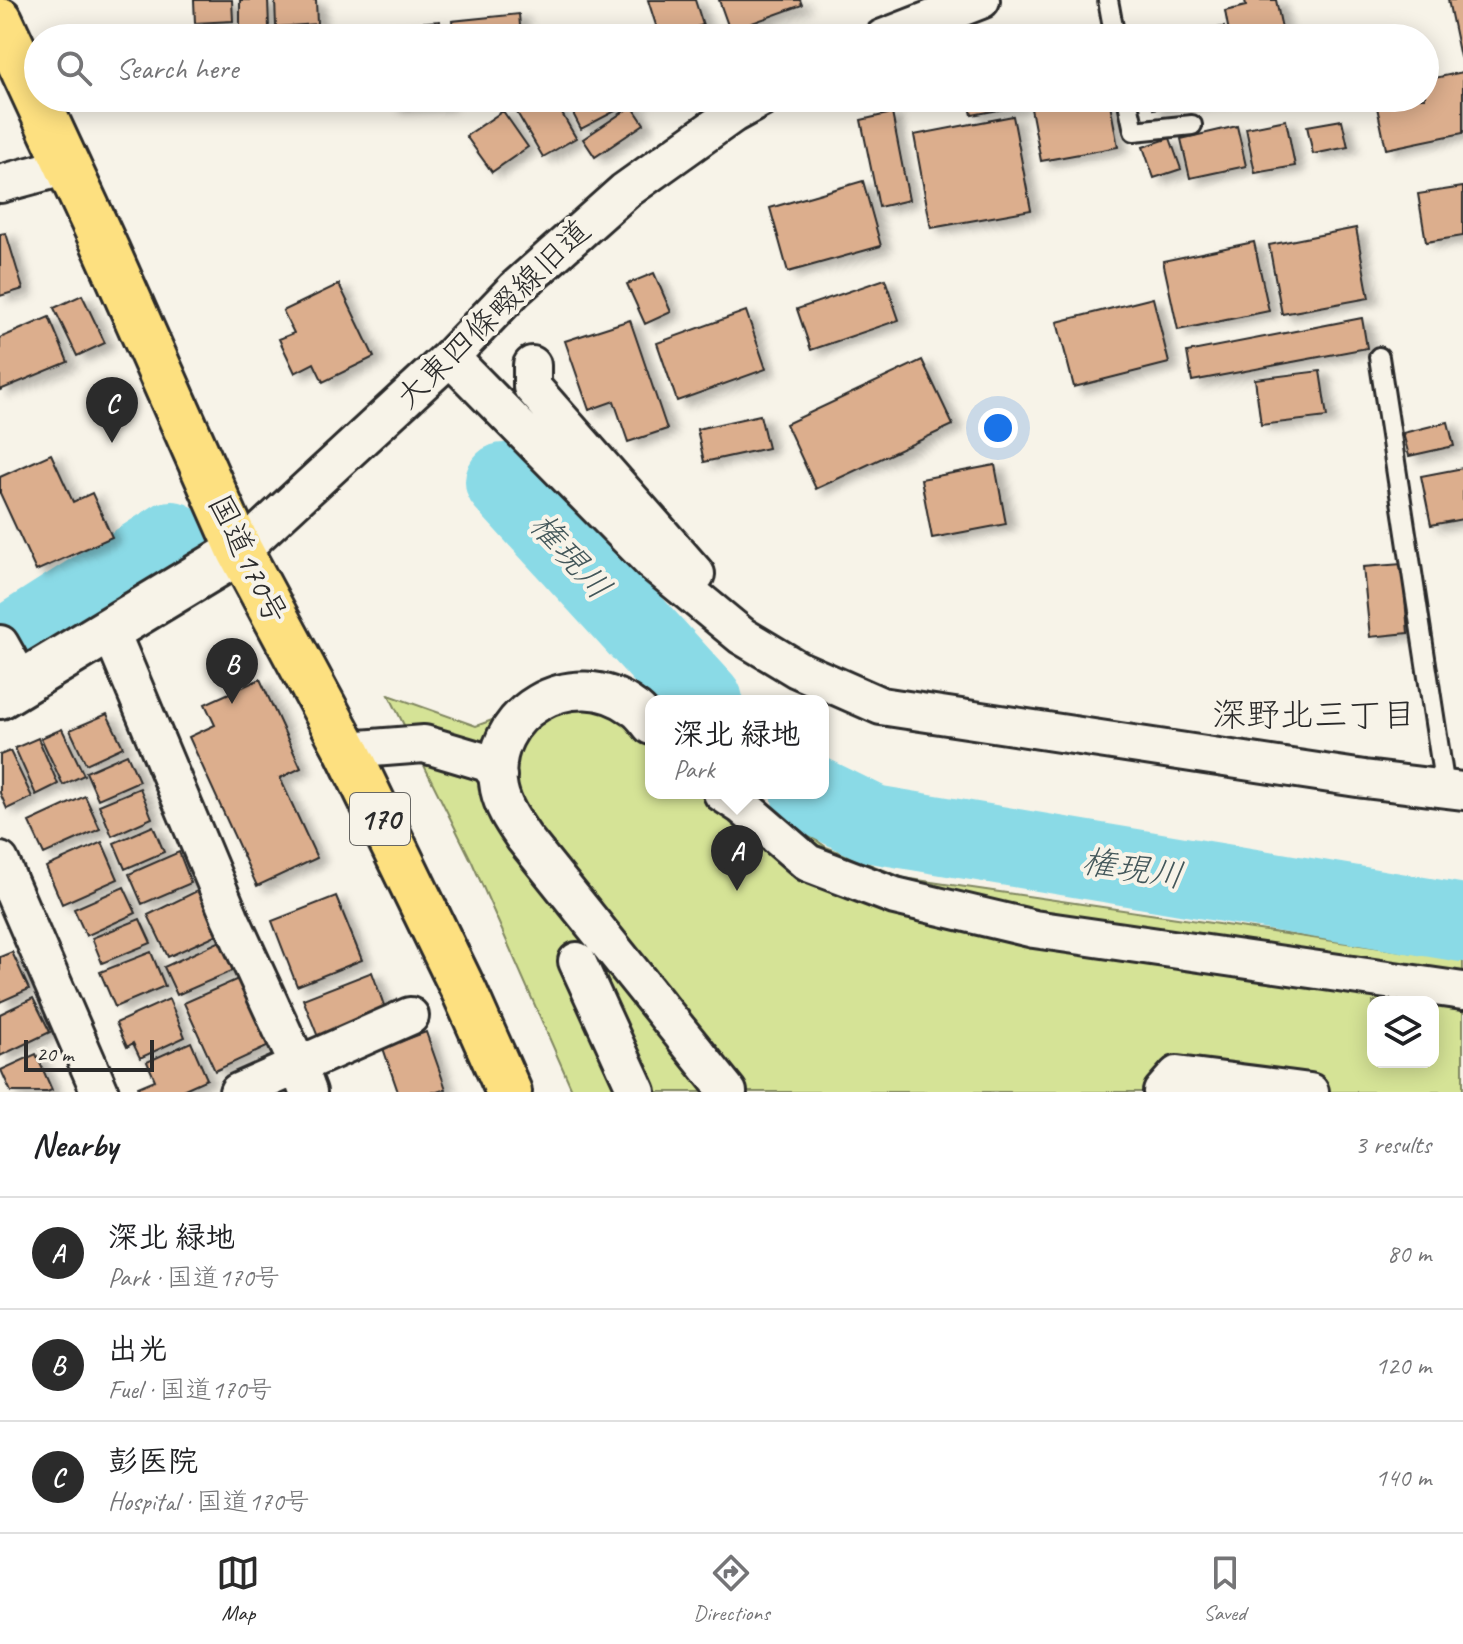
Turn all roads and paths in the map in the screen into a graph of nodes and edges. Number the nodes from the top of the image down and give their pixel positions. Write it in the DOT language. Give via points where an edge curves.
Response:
graph roads {
  1 [pos="981,0"];
  2 [pos="1108,0"];
  3 [pos="919,24"];
  4 [pos="1112,24"];
  5 [pos="4,37"];
  6 [pos="24,78"];
  7 [pos="41,112"];
  8 [pos="737,112"];
  9 [pos="1130,112"];
  10 [pos="1192,125"];
  11 [pos="67,166"];
  12 [pos="0,184"];
  13 [pos="450,357"];
  14 [pos="1379,357"];
  15 [pos="532,365"];
  16 [pos="240,551"];
  17 [pos="686,589"];
  18 [pos="110,630"];
  19 [pos="0,644"];
  20 [pos="14,686"];
  21 [pos="645,719"];
  22 [pos="347,750"];
  23 [pos="498,776"];
  24 [pos="1454,789"];
  25 [pos="731,799"];
  26 [pos="0,861"];
  27 [pos="577,961"];
  28 [pos="1463,991"];
  29 [pos="410,1016"];
  30 [pos="303,1078"];
  31 [pos="100,1092"];
  32 [pos="238,1092"];
  33 [pos="509,1092"];
  34 [pos="637,1092"];
  35 [pos="728,1092"];
  36 [pos="1162,1092"];
  37 [pos="1310,1092"];
  1 -- 3 [label="street"];
  2 -- 4 [label="lane"];
  5 -- 6 [label="highway, 国道170号 / 170"];
  7 -- 11 [label="highway, 国道170号 / 170"];
  8 -- 13 [label="street, 大東四條畷線旧道" via="625,191 515,289"];
  9 -- 10 [label="lane" via="1134,131"];
  11 -- 12 [label="street"];
  11 -- 16 [label="highway, 国道170号 / 170"];
  13 -- 16 [label="street, 大東四條畷線旧道"];
  13 -- 17 [label="street" via="651,561"];
  14 -- 24 [label="lane"];
  15 -- 17 [label="street" via="532,387 700,578"];
  16 -- 18 [label="main road"];
  16 -- 22 [label="highway, 国道170号 / 170"];
  17 -- 24 [label="street" via="742,636 797,669 881,706"];
  18 -- 20 [label="main road"];
  18 -- 30 [label="street"];
  19 -- 20 [label="street"];
  21 -- 23 [label="street" via="635,708 601,692 569,691 542,699 507,734"];
  22 -- 23 [label="street" via="424,744 488,763"];
  22 -- 33 [label="highway, 国道170号 / 170"];
  23 -- 35 [label="street" via="507,812 524,838"];
  25 -- 28 [label="street" via="808,863 895,896 1034,929"];
  26 -- 31 [label="street"];
  27 -- 34 [label="street"];
  29 -- 30 [label="street"];
  30 -- 32 [label="street"];
  36 -- 37 [label="street" via="1177,1075"];
}
